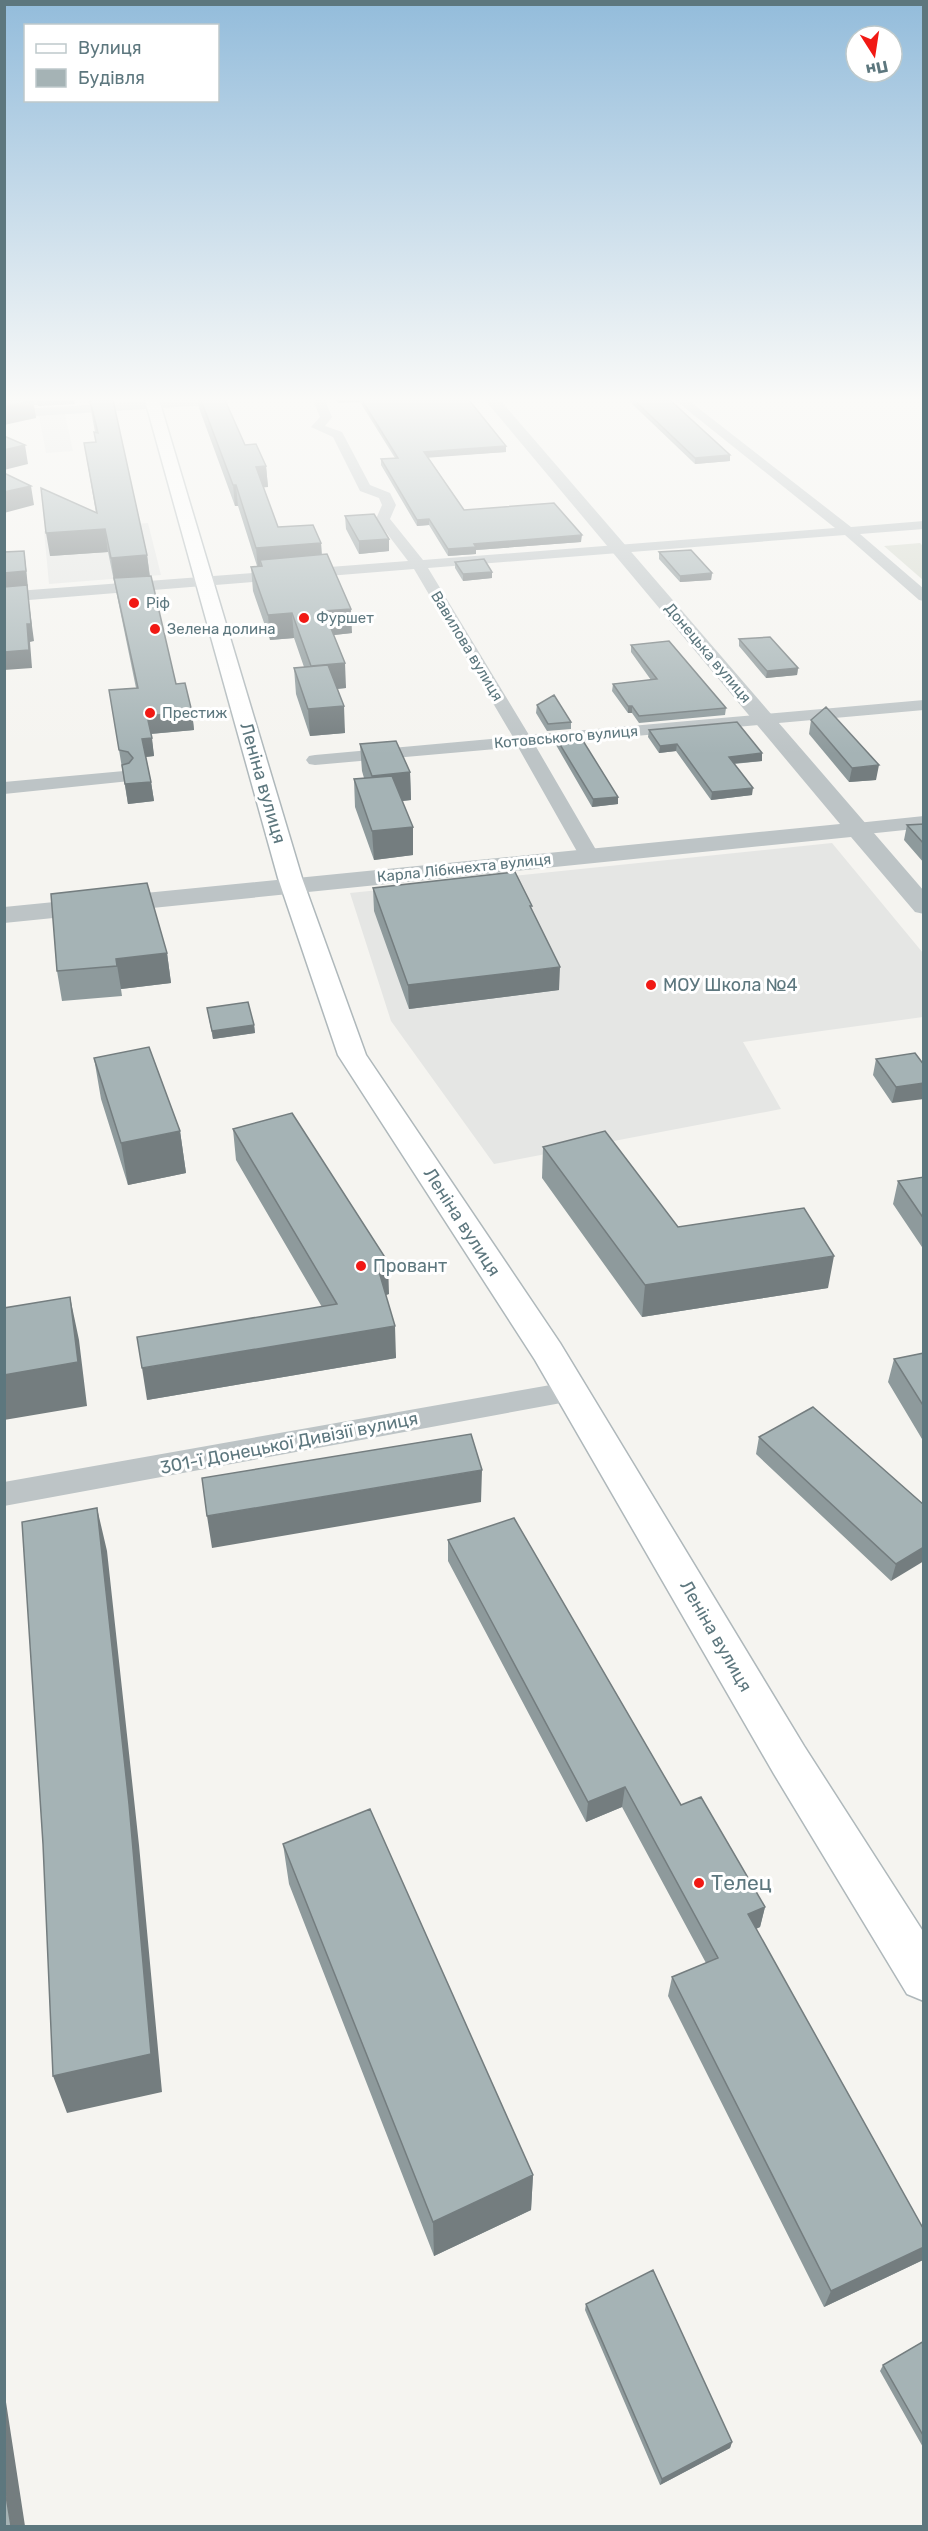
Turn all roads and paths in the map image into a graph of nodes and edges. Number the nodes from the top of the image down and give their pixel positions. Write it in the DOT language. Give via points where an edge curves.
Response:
graph roads {
  1 [pos="187,518"];
  2 [pos="383,518"];
  3 [pos="593,518"];
  4 [pos="832,518"];
  5 [pos="924,525"];
  6 [pos="848,531"];
  7 [pos="619,549"];
  8 [pos="419,565"];
  9 [pos="205,582"];
  10 [pos="4,597"];
  11 [pos="924,597"];
  12 [pos="924,705"];
  13 [pos="764,719"];
  14 [pos="524,741"];
  15 [pos="315,760"];
  16 [pos="124,777"];
  17 [pos="4,788"];
  18 [pos="924,822"];
  19 [pos="857,829"];
  20 [pos="589,855"];
  21 [pos="292,885"];
  22 [pos="924,907"];
  23 [pos="4,915"];
  24 [pos="573,1392"];
  25 [pos="4,1494"];
  26 [pos="924,1977"];
  1 -- 9 [label="main road, Леніна вулиця"];
  2 -- 8 [label="street, Вавилова вулиця"];
  3 -- 7 [label="street, Донецька вулиця"];
  4 -- 6 [label="street"];
  5 -- 6 [label="street"];
  6 -- 7 [label="street"];
  6 -- 11 [label="street"];
  7 -- 8 [label="street"];
  7 -- 13 [label="street, Донецька вулиця"];
  8 -- 9 [label="street"];
  8 -- 14 [label="street, Вавилова вулиця"];
  9 -- 10 [label="street"];
  9 -- 21 [label="main road, Леніна вулиця"];
  12 -- 13 [label="street, Котовського вулиця"];
  13 -- 14 [label="street, Котовського вулиця"];
  13 -- 19 [label="street, Донецька вулиця"];
  14 -- 15 [label="street, Котовського вулиця"];
  14 -- 20 [label="street, Вавилова вулиця"];
  16 -- 17 [label="street"];
  18 -- 19 [label="street, Карла Лібкнехта вулиця"];
  19 -- 20 [label="street, Карла Лібкнехта вулиця"];
  19 -- 22 [label="street, Донецька вулиця"];
  20 -- 21 [label="street, Карла Лібкнехта вулиця"];
  21 -- 23 [label="street, Карла Лібкнехта вулиця"];
  21 -- 24 [label="main road, Леніна вулиця" via="352,1055"];
  24 -- 25 [label="street, 301-ї Донецької Дивізії вулиця"];
  24 -- 26 [label="main road, Леніна вулиця" via="789,1760"];
}
